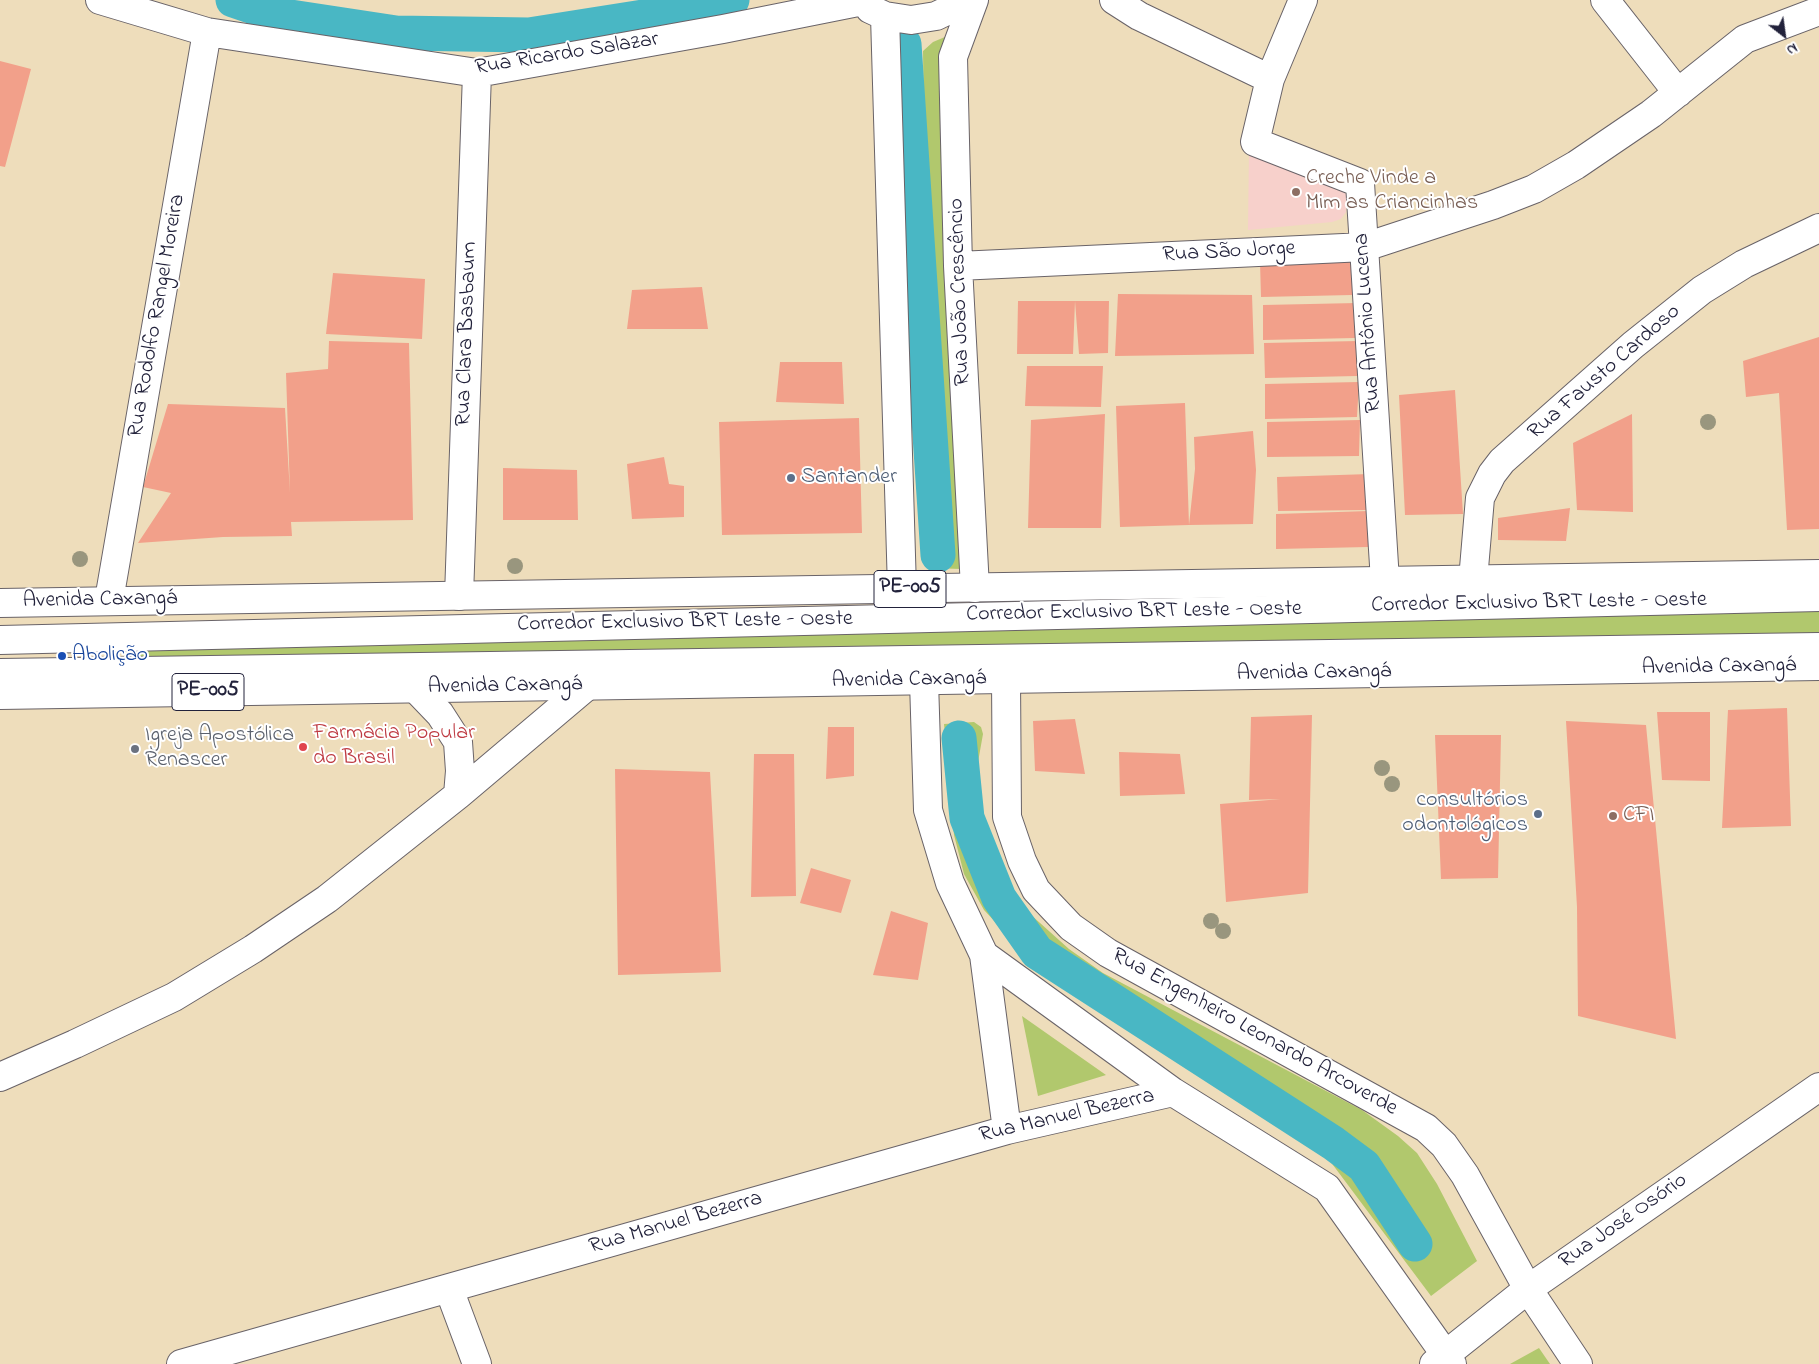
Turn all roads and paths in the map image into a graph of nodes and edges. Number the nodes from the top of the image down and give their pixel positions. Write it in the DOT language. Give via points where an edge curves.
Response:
graph roads {
  1 [pos="100,0"];
  2 [pos="965,0"];
  3 [pos="974,0"];
  4 [pos="1114,0"];
  5 [pos="1303,0"];
  6 [pos="1605,0"];
  7 [pos="857,1"];
  8 [pos="1819,11"];
  9 [pos="885,16"];
  10 [pos="207,32"];
  11 [pos="477,73"];
  12 [pos="1270,79"];
  13 [pos="1678,93"];
  14 [pos="1819,228"];
  15 [pos="1365,247"];
  16 [pos="958,266"];
  17 [pos="1819,574"];
  18 [pos="1473,580"];
  19 [pos="1385,581"];
  20 [pos="974,588"];
  21 [pos="902,589"];
  22 [pos="459,596"];
  23 [pos="1819,597"];
  24 [pos="109,600"];
  25 [pos="0,603"];
  26 [pos="0,640"];
  27 [pos="1819,647"];
  28 [pos="1819,666"];
  29 [pos="0,673"];
  30 [pos="1006,679"];
  31 [pos="924,681"];
  32 [pos="587,686"];
  33 [pos="416,689"];
  34 [pos="0,696"];
  35 [pos="458,795"];
  36 [pos="984,955"];
  37 [pos="0,1077"];
  38 [pos="1819,1087"];
  39 [pos="1173,1092"];
  40 [pos="1006,1130"];
  41 [pos="449,1289"];
  42 [pos="1528,1289"];
  43 [pos="1444,1361"];
  44 [pos="181,1364"];
  45 [pos="477,1364"];
  46 [pos="1578,1364"];
  1 -- 10 [label="street, Rua Ricardo Salazar"];
  2 -- 9 [label="street" via="936,16 910,20"];
  3 -- 16 [label="street, Rua João Crescêncio" via="953,57"];
  4 -- 12 [label="street" via="1139,16"];
  5 -- 12 [label="street"];
  6 -- 13 [label="street"];
  7 -- 9 [label="street"];
  7 -- 11 [label="street, Rua Ricardo Salazar" via="723,29"];
  8 -- 13 [label="street, Rua São Jorge" via="1745,39"];
  9 -- 21 [label="street"];
  10 -- 11 [label="street, Rua Ricardo Salazar"];
  10 -- 24 [label="street, Rua Rodolfo Rangel Moreira"];
  11 -- 22 [label="street, Rua Clara Basbaum"];
  12 -- 15 [label="street, Rua Antônio Lucena" via="1255,142 1360,183"];
  13 -- 15 [label="street, Rua São Jorge" via="1576,165 1534,189"];
  14 -- 18 [label="street, Rua Fausto Cardoso" via="1744,264 1702,290 1633,344 1502,461 1480,498"];
  15 -- 16 [label="street, Rua São Jorge"];
  15 -- 19 [label="street, Rua Antônio Lucena"];
  16 -- 20 [label="street, Rua João Crescêncio"];
  17 -- 18 [label="street, Avenida Caxangá / PE-005"];
  18 -- 19 [label="street, Avenida Caxangá / PE-005"];
  19 -- 20 [label="street, Avenida Caxangá / PE-005"];
  20 -- 21 [label="street, Avenida Caxangá / PE-005"];
  21 -- 22 [label="street, Avenida Caxangá / PE-005"];
  22 -- 24 [label="street, Avenida Caxangá / PE-005"];
  23 -- 26 [label="street, Corredor Exclusivo BRT Leste - Oeste"];
  24 -- 25 [label="street, Avenida Caxangá / PE-005"];
  27 -- 29 [label="street, Corredor Exclusivo BRT Leste - Oeste"];
  28 -- 30 [label="street, Avenida Caxangá / PE-005"];
  30 -- 31 [label="street, Avenida Caxangá / PE-005"];
  30 -- 42 [label="street, Rua Engenheiro Leonardo Arcoverde" via="1007,817 1036,890 1071,927 1108,953 1426,1128 1444,1145 1465,1175"];
  31 -- 32 [label="street, Avenida Caxangá / PE-005"];
  31 -- 36 [label="street" via="928,810 950,883"];
  32 -- 33 [label="street, Avenida Caxangá / PE-005"];
  32 -- 35 [label="street"];
  33 -- 34 [label="street, Avenida Caxangá / PE-005"];
  33 -- 35 [label="street" via="440,714 458,742"];
  35 -- 37 [label="street" via="327,899 253,950 174,997"];
  36 -- 39 [label="street"];
  36 -- 40 [label="street"];
  38 -- 42 [label="street, Rua José Osório"];
  39 -- 40 [label="street, Rua Manuel Bezerra"];
  39 -- 43 [label="street" via="1326,1188"];
  40 -- 41 [label="street, Rua Manuel Bezerra"];
  41 -- 44 [label="street, Rua Manuel Bezerra"];
  41 -- 45 [label="street"];
  42 -- 43 [label="street, Rua José Osório"];
  42 -- 46 [label="street, Rua Engenheiro Leonardo Arcoverde"];
}
